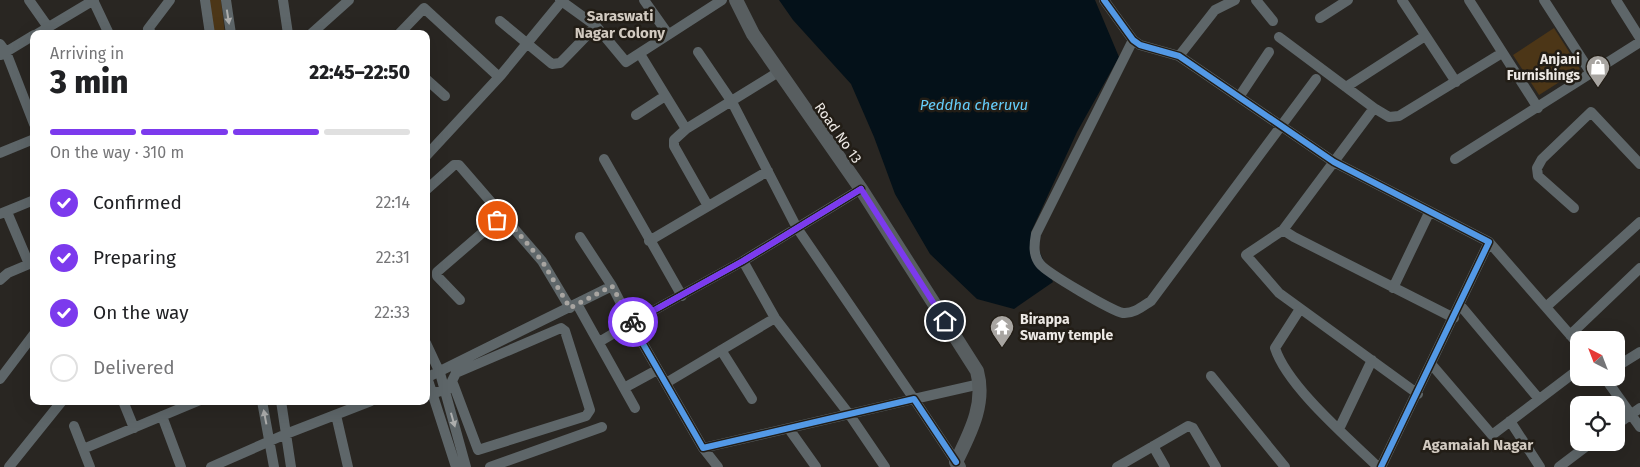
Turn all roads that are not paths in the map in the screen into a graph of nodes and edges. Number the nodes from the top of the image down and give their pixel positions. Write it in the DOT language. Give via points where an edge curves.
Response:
graph roads {
  1 [pos="30,0"];
  2 [pos="93,0"];
  3 [pos="170,0"];
  4 [pos="205,0"];
  5 [pos="226,0"];
  6 [pos="283,0"];
  7 [pos="349,0"];
  8 [pos="644,0"];
  9 [pos="736,0"];
  10 [pos="1104,0"];
  11 [pos="1235,0"];
  12 [pos="1256,0"];
  13 [pos="1348,0"];
  14 [pos="1402,0"];
  15 [pos="1469,0"];
  16 [pos="1544,0"];
  17 [pos="1616,0"];
  18 [pos="561,1"];
  19 [pos="716,2"];
  20 [pos="1320,18"];
  21 [pos="500,21"];
  22 [pos="1273,21"];
  23 [pos="596,26"];
  24 [pos="48,27"];
  25 [pos="43,30"];
  26 [pos="107,30"];
  27 [pos="149,30"];
  28 [pos="209,30"];
  29 [pos="230,30"];
  30 [pos="287,30"];
  31 [pos="315,30"];
  32 [pos="403,30"];
  33 [pos="668,34"];
  34 [pos="1426,36"];
  35 [pos="30,37"];
  36 [pos="1279,38"];
  37 [pos="1133,40"];
  38 [pos="1640,40"];
  39 [pos="528,43"];
  40 [pos="2,51"];
  41 [pos="698,52"];
  42 [pos="1269,52"];
  43 [pos="1502,53"];
  44 [pos="640,54"];
  45 [pos="1179,56"];
  46 [pos="780,71"];
  47 [pos="1591,73"];
  48 [pos="499,76"];
  49 [pos="1316,79"];
  50 [pos="1456,82"];
  51 [pos="430,83"];
  52 [pos="1346,87"];
  53 [pos="445,96"];
  54 [pos="665,96"];
  55 [pos="1239,97"];
  56 [pos="732,102"];
  57 [pos="1374,108"];
  58 [pos="1538,108"];
  59 [pos="30,115"];
  60 [pos="636,116"];
  61 [pos="1282,127"];
  62 [pos="686,129"];
  63 [pos="30,141"];
  64 [pos="430,152"];
  65 [pos="0,154"];
  66 [pos="604,159"];
  67 [pos="1455,159"];
  68 [pos="1334,162"];
  69 [pos="1640,164"];
  70 [pos="768,172"];
  71 [pos="430,186"];
  72 [pos="861,189"];
  73 [pos="30,202"];
  74 [pos="708,206"];
  75 [pos="1574,208"];
  76 [pos="3,213"];
  77 [pos="1429,213"];
  78 [pos="503,215"];
  79 [pos="1640,222"];
  80 [pos="797,228"];
  81 [pos="1283,230"];
  82 [pos="580,237"];
  83 [pos="649,241"];
  84 [pos="1489,242"];
  85 [pos="30,260"];
  86 [pos="743,261"];
  87 [pos="30,264"];
  88 [pos="1640,268"];
  89 [pos="0,280"];
  90 [pos="612,286"];
  91 [pos="1393,288"];
  92 [pos="682,296"];
  93 [pos="460,300"];
  94 [pos="1460,305"];
  95 [pos="573,306"];
  96 [pos="1546,306"];
  97 [pos="1300,309"];
  98 [pos="775,318"];
  99 [pos="1454,318"];
  100 [pos="632,323"];
  101 [pos="1574,331"];
  102 [pos="1570,335"];
  103 [pos="30,339"];
  104 [pos="599,342"];
  105 [pos="721,350"];
  106 [pos="430,352"];
  107 [pos="1640,352"];
  108 [pos="1372,360"];
  109 [pos="1625,361"];
  110 [pos="1432,364"];
  111 [pos="657,370"];
  112 [pos="440,373"];
  113 [pos="1211,376"];
  114 [pos="1570,376"];
  115 [pos="430,377"];
  116 [pos="0,379"];
  117 [pos="666,383"];
  118 [pos="980,384"];
  119 [pos="1611,386"];
  120 [pos="430,388"];
  121 [pos="449,388"];
  122 [pos="624,388"];
  123 [pos="432,394"];
  124 [pos="1418,394"];
  125 [pos="752,399"];
  126 [pos="914,399"];
  127 [pos="1539,399"];
  128 [pos="453,400"];
  129 [pos="59,405"];
  130 [pos="125,405"];
  131 [pos="188,405"];
  132 [pos="263,405"];
  133 [pos="282,405"];
  134 [pos="362,405"];
  135 [pos="636,408"];
  136 [pos="1640,408"];
  137 [pos="850,414"];
  138 [pos="1631,414"];
  139 [pos="162,416"];
  140 [pos="336,416"];
  141 [pos="1625,418"];
  142 [pos="1510,421"];
  143 [pos="74,426"];
  144 [pos="602,427"];
  145 [pos="1640,427"];
  146 [pos="134,428"];
  147 [pos="789,429"];
  148 [pos="1340,429"];
  149 [pos="286,434"];
  150 [pos="270,441"];
  151 [pos="1153,446"];
  152 [pos="703,448"];
  153 [pos="83,449"];
  154 [pos="1580,451"];
  155 [pos="0,463"];
  156 [pos="958,465"];
  157 [pos="5,467"];
  158 [pos="10,467"];
  159 [pos="88,467"];
  160 [pos="182,467"];
  161 [pos="211,467"];
  162 [pos="274,467"];
  163 [pos="291,467"];
  164 [pos="348,467"];
  165 [pos="456,467"];
  166 [pos="466,467"];
  167 [pos="490,467"];
  168 [pos="718,467"];
  169 [pos="816,467"];
  170 [pos="885,467"];
  171 [pos="1117,467"];
  172 [pos="1166,467"];
  173 [pos="1216,467"];
  174 [pos="1285,467"];
  175 [pos="1380,467"];
  176 [pos="1540,467"];
  177 [pos="1560,467"];
  1 -- 24 [label="street"];
  2 -- 24 [label="street"];
  2 -- 26 [label="street"];
  3 -- 27 [label="street"];
  4 -- 28 [label="street"];
  5 -- 29 [label="street, one-way"];
  6 -- 30 [label="street"];
  7 -- 31 [label="street"];
  8 -- 33 [label="street"];
  9 -- 46 [label="street, Road No 13" via="753,34"];
  10 -- 37 [label="street"];
  11 -- 45 [label="street" via="1215,10"];
  12 -- 22 [label="street"];
  13 -- 20 [label="street"];
  14 -- 34 [label="street"];
  15 -- 43 [label="street"];
  16 -- 47 [label="street"];
  17 -- 38 [label="street"];
  18 -- 23 [label="street"];
  18 -- 39 [label="street"];
  19 -- 33 [label="street"];
  21 -- 39 [label="street"];
  23 -- 39 [label="street" via="560,63 546,61"];
  23 -- 44 [label="street" via="626,62"];
  24 -- 25 [label="street"];
  32 -- 48 [label="street" via="424,8"];
  33 -- 44 [label="street"];
  34 -- 50 [label="street"];
  34 -- 52 [label="street"];
  35 -- 40 [label="street"];
  36 -- 52 [label="street"];
  37 -- 45 [label="street"];
  37 -- 61 [label="street" via="1034,243 1034,254 1041,265 1102,304 1124,313 1138,310 1151,301"];
  38 -- 47 [label="street"];
  39 -- 48 [label="street"];
  40 -- 59 [label="street"];
  41 -- 56 [label="street"];
  42 -- 55 [label="street"];
  43 -- 50 [label="street"];
  43 -- 58 [label="street"];
  44 -- 54 [label="street"];
  45 -- 55 [label="street"];
  46 -- 56 [label="street"];
  46 -- 72 [label="street, Road No 13"];
  47 -- 58 [label="street"];
  48 -- 64 [label="street"];
  49 -- 61 [label="street"];
  50 -- 57 [label="street" via="1399,116 1389,117"];
  51 -- 53 [label="street"];
  52 -- 57 [label="street"];
  54 -- 60 [label="street"];
  54 -- 62 [label="street"];
  55 -- 61 [label="street"];
  56 -- 62 [label="street"];
  56 -- 70 [label="street"];
  57 -- 68 [label="street"];
  58 -- 67 [label="street"];
  61 -- 68 [label="street"];
  62 -- 74 [label="street" via="674,140 674,146"];
  63 -- 65 [label="street"];
  66 -- 83 [label="street"];
  68 -- 77 [label="street"];
  68 -- 81 [label="street"];
  69 -- 75 [label="street" via="1590,112 1542,159 1537,168 1538,176"];
  70 -- 74 [label="street"];
  70 -- 80 [label="street"];
  71 -- 78 [label="street" via="454,165 459,165"];
  72 -- 80 [label="street"];
  72 -- 118 [label="street, Road No 13" via="977,371"];
  73 -- 76 [label="street"];
  74 -- 83 [label="street"];
  76 -- 85 [label="street"];
  77 -- 84 [label="street"];
  77 -- 91 [label="street"];
  78 -- 93 [label="street" via="437,272 437,276"];
  78 -- 95 [label="street" via="542,261"];
  79 -- 96 [label="street"];
  80 -- 86 [label="street"];
  80 -- 126 [label="street"];
  81 -- 91 [label="street"];
  81 -- 97 [label="street" via="1246,254 1279,293"];
  82 -- 90 [label="street"];
  83 -- 92 [label="street"];
  84 -- 94 [label="street"];
  84 -- 96 [label="street"];
  86 -- 92 [label="street"];
  86 -- 98 [label="street"];
  87 -- 89 [label="street"];
  88 -- 101 [label="street"];
  90 -- 95 [label="street"];
  90 -- 100 [label="street"];
  91 -- 99 [label="street"];
  92 -- 100 [label="street"];
  94 -- 99 [label="street"];
  94 -- 127 [label="street"];
  95 -- 104 [label="street"];
  95 -- 112 [label="street"];
  96 -- 102 [label="street"];
  97 -- 108 [label="street"];
  97 -- 148 [label="street" via="1275,348 1279,362"];
  98 -- 105 [label="street"];
  98 -- 137 [label="street"];
  99 -- 110 [label="street"];
  100 -- 104 [label="street"];
  100 -- 111 [label="street"];
  103 -- 116 [label="street"];
  104 -- 122 [label="street"];
  105 -- 117 [label="street"];
  105 -- 125 [label="street"];
  106 -- 112 [label="street"];
  107 -- 109 [label="street"];
  108 -- 124 [label="street"];
  108 -- 148 [label="street"];
  110 -- 124 [label="street"];
  110 -- 142 [label="street" via="1492,435"];
  111 -- 117 [label="street"];
  111 -- 122 [label="street"];
  112 -- 115 [label="street"];
  112 -- 121 [label="street"];
  113 -- 174 [label="street"];
  114 -- 127 [label="street"];
  117 -- 152 [label="street"];
  118 -- 126 [label="street"];
  118 -- 156 [label="street" via="974,424"];
  119 -- 138 [label="street"];
  120 -- 123 [label="street"];
  121 -- 123 [label="street"];
  121 -- 128 [label="street"];
  121 -- 128 [label="street" via="456,373 561,328 565,331 590,410 586,416 478,450"];
  122 -- 135 [label="street"];
  123 -- 165 [label="street"];
  124 -- 175 [label="street"];
  126 -- 137 [label="street"];
  126 -- 156 [label="street"];
  127 -- 142 [label="street"];
  128 -- 166 [label="street, one-way"];
  129 -- 158 [label="street"];
  130 -- 146 [label="street"];
  131 -- 139 [label="street"];
  150 -- 132 [label="street, one-way"];
  133 -- 149 [label="street"];
  134 -- 140 [label="street"];
  136 -- 138 [label="street"];
  137 -- 147 [label="street"];
  137 -- 170 [label="street"];
  138 -- 141 [label="street"];
  138 -- 145 [label="street"];
  139 -- 146 [label="street"];
  139 -- 160 [label="street"];
  140 -- 149 [label="street"];
  140 -- 164 [label="street"];
  142 -- 176 [label="street"];
  143 -- 153 [label="street"];
  144 -- 167 [label="street"];
  146 -- 153 [label="street"];
  147 -- 152 [label="street"];
  147 -- 169 [label="street"];
  148 -- 175 [label="street"];
  149 -- 150 [label="street"];
  149 -- 163 [label="street"];
  150 -- 161 [label="street"];
  150 -- 162 [label="street"];
  151 -- 171 [label="street"];
  151 -- 172 [label="street"];
  151 -- 173 [label="street" via="1188,426 1193,428"];
  152 -- 168 [label="street"];
  153 -- 159 [label="street"];
  154 -- 177 [label="street"];
  155 -- 157 [label="street"];
}
